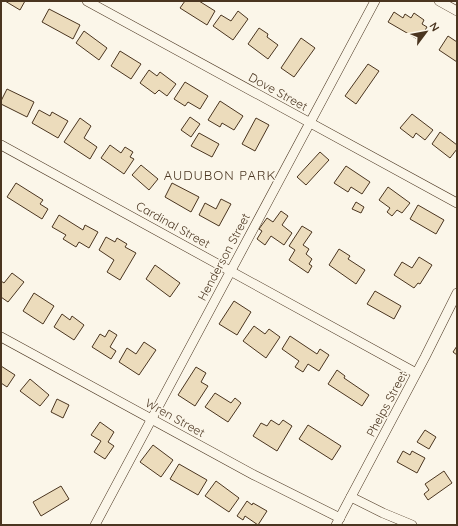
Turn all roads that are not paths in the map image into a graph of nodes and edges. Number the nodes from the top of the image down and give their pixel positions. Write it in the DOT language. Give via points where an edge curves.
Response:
graph roads {
  1 [pos="87,1"];
  2 [pos="375,1"];
  3 [pos="438,1"];
  4 [pos="457,11"];
  5 [pos="310,123"];
  6 [pos="1,145"];
  7 [pos="457,203"];
  8 [pos="230,271"];
  9 [pos="457,294"];
  10 [pos="1,337"];
  11 [pos="416,373"];
  12 [pos="151,419"];
  13 [pos="351,497"];
  14 [pos="338,522"];
  15 [pos="94,525"];
  16 [pos="412,525"];
  1 -- 5 [label="street, Dove Street"];
  2 -- 5 [label="street, Henderson Street"];
  3 -- 4 [label="street"];
  5 -- 7 [label="street, Dove Street"];
  5 -- 8 [label="street, Henderson Street"];
  6 -- 8 [label="street, Cardinal Street"];
  8 -- 11 [label="street, Cardinal Street"];
  8 -- 12 [label="street, Henderson Street"];
  9 -- 11 [label="street, Phelps Street"];
  10 -- 12 [label="street, Wren Street"];
  11 -- 13 [label="street, Phelps Street"];
  12 -- 14 [label="street, Wren Street"];
  12 -- 15 [label="street, Henderson Street"];
  13 -- 14 [label="street, Phelps Street"];
  13 -- 16 [label="street"];
}
